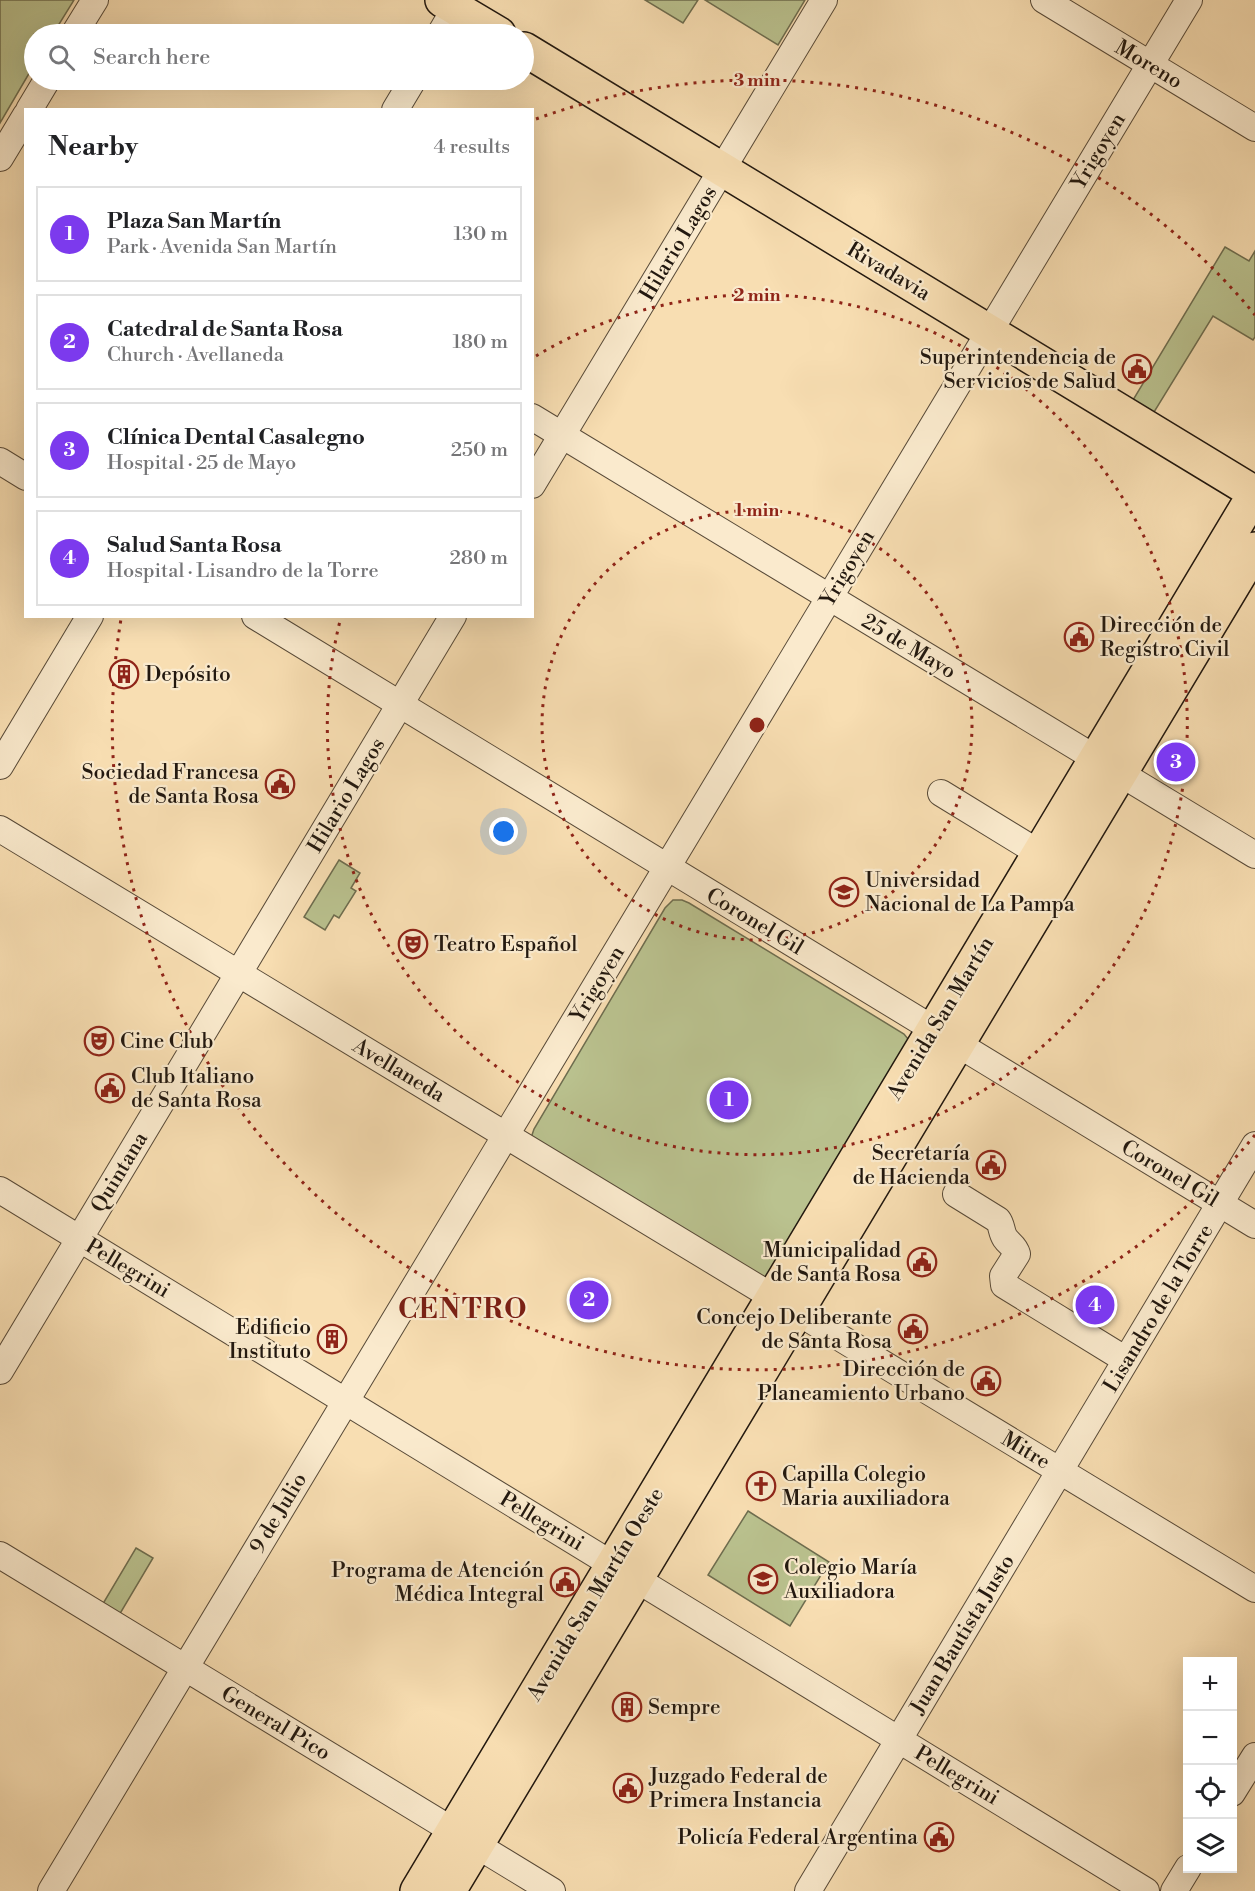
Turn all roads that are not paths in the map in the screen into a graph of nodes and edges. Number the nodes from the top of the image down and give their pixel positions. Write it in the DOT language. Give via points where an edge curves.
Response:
graph roads {
  1 [pos="95,0"];
  2 [pos="824,0"];
  3 [pos="1044,0"];
  4 [pos="1189,0"];
  5 [pos="449,11"];
  6 [pos="80,24"];
  7 [pos="477,24"];
  8 [pos="534,56"];
  9 [pos="1150,65"];
  10 [pos="41,90"];
  11 [pos="407,90"];
  12 [pos="30,108"];
  13 [pos="396,108"];
  14 [pos="24,118"];
  15 [pos="1255,128"];
  16 [pos="0,158"];
  17 [pos="722,170"];
  18 [pos="989,332"];
  19 [pos="534,418"];
  20 [pos="562,436"];
  21 [pos="0,461"];
  22 [pos="24,476"];
  23 [pos="534,482"];
  24 [pos="1255,493"];
  25 [pos="1255,549"];
  26 [pos="829,597"];
  27 [pos="89,618"];
  28 [pos="258,618"];
  29 [pos="452,618"];
  30 [pos="400,705"];
  31 [pos="0,766"];
  32 [pos="1108,766"];
  33 [pos="941,793"];
  34 [pos="0,829"];
  35 [pos="1039,853"];
  36 [pos="1255,855"];
  37 [pos="667,867"];
  38 [pos="239,974"];
  39 [pos="946,1037"];
  40 [pos="506,1135"];
  41 [pos="1255,1145"];
  42 [pos="0,1190"];
  43 [pos="956,1194"];
  44 [pos="1220,1204"];
  45 [pos="1255,1225"];
  46 [pos="80,1239"];
  47 [pos="785,1304"];
  48 [pos="1126,1360"];
  49 [pos="0,1371"];
  50 [pos="346,1401"];
  51 [pos="1060,1470"];
  52 [pos="0,1555"];
  53 [pos="624,1572"];
  54 [pos="1255,1589"];
  55 [pos="185,1668"];
  56 [pos="898,1740"];
  57 [pos="1255,1756"];
  58 [pos="1237,1786"];
  59 [pos="465,1838"];
  60 [pos="1185,1873"];
  61 [pos="51,1891"];
  62 [pos="417,1891"];
  63 [pos="450,1891"];
  64 [pos="552,1891"];
  65 [pos="808,1891"];
  66 [pos="1146,1891"];
  67 [pos="1174,1891"];
  1 -- 6 [label="street"];
  2 -- 17 [label="street, Hilario Lagos"];
  3 -- 9 [label="street, Moreno"];
  4 -- 9 [label="street, Yrigoyen"];
  5 -- 7 [label="main road"];
  8 -- 17 [label="main road, Rivadavia"];
  9 -- 15 [label="street, Moreno"];
  9 -- 18 [label="street, Yrigoyen"];
  10 -- 12 [label="street"];
  11 -- 13 [label="street"];
  14 -- 16 [label="street"];
  17 -- 18 [label="main road, Rivadavia"];
  17 -- 20 [label="street, Hilario Lagos"];
  18 -- 24 [label="main road, Rivadavia"];
  18 -- 26 [label="street, Yrigoyen"];
  19 -- 20 [label="street, 25 de Mayo"];
  20 -- 23 [label="street, Hilario Lagos"];
  20 -- 26 [label="street, 25 de Mayo"];
  21 -- 22 [label="street"];
  24 -- 32 [label="main road, Avenida San Martín"];
  25 -- 32 [label="main road, Avenida San Martín"];
  26 -- 32 [label="street, 25 de Mayo"];
  26 -- 37 [label="street, Yrigoyen"];
  27 -- 31 [label="street"];
  28 -- 30 [label="street, Coronel Gil"];
  29 -- 30 [label="street, Hilario Lagos"];
  30 -- 37 [label="street, Coronel Gil"];
  30 -- 38 [label="street, Hilario Lagos"];
  32 -- 35 [label="main road, Avenida San Martín"];
  32 -- 36 [label="street, 25 de Mayo"];
  32 -- 39 [label="main road, Avenida San Martín"];
  33 -- 35 [label="street"];
  34 -- 38 [label="street, Avellaneda"];
  35 -- 39 [label="main road, Avenida San Martín"];
  37 -- 39 [label="street, Coronel Gil"];
  37 -- 40 [label="street, Yrigoyen"];
  38 -- 40 [label="street, Avellaneda"];
  38 -- 46 [label="street, Quintana"];
  39 -- 44 [label="street, Coronel Gil"];
  39 -- 47 [label="main road, Avenida San Martín"];
  40 -- 47 [label="street, Avellaneda"];
  40 -- 50 [label="street, 9 de Julio"];
  41 -- 44 [label="street, Lisandro de la Torre"];
  42 -- 46 [label="street, Pellegrini"];
  43 -- 48 [label="street" via="998,1220 1004,1236 1016,1249 1017,1254 1003,1276 1004,1285"];
  44 -- 45 [label="street, Coronel Gil"];
  44 -- 48 [label="street, Lisandro de la Torre"];
  46 -- 49 [label="street, Quintana"];
  46 -- 50 [label="street, Pellegrini"];
  47 -- 51 [label="street, Mitre"];
  47 -- 53 [label="main road, Avenida San Martín Oeste"];
  48 -- 51 [label="street, Lisandro de la Torre"];
  50 -- 53 [label="street, Pellegrini"];
  50 -- 55 [label="street, 9 de Julio"];
  51 -- 54 [label="street, Mitre"];
  51 -- 56 [label="street, Juan Bautista Justo"];
  52 -- 55 [label="street, General Pico"];
  53 -- 56 [label="street, Pellegrini"];
  53 -- 59 [label="main road, Avenida San Martín Oeste"];
  55 -- 59 [label="street, General Pico"];
  55 -- 61 [label="street, 9 de Julio"];
  56 -- 65 [label="street, Juan Bautista Justo"];
  56 -- 66 [label="street, Pellegrini"];
  57 -- 58 [label="street"];
  59 -- 62 [label="main road, Avenida San Martín Oeste"];
  59 -- 63 [label="main road, Avenida San Martín Oeste"];
  59 -- 64 [label="street, General Pico"];
  60 -- 67 [label="street"];
}
